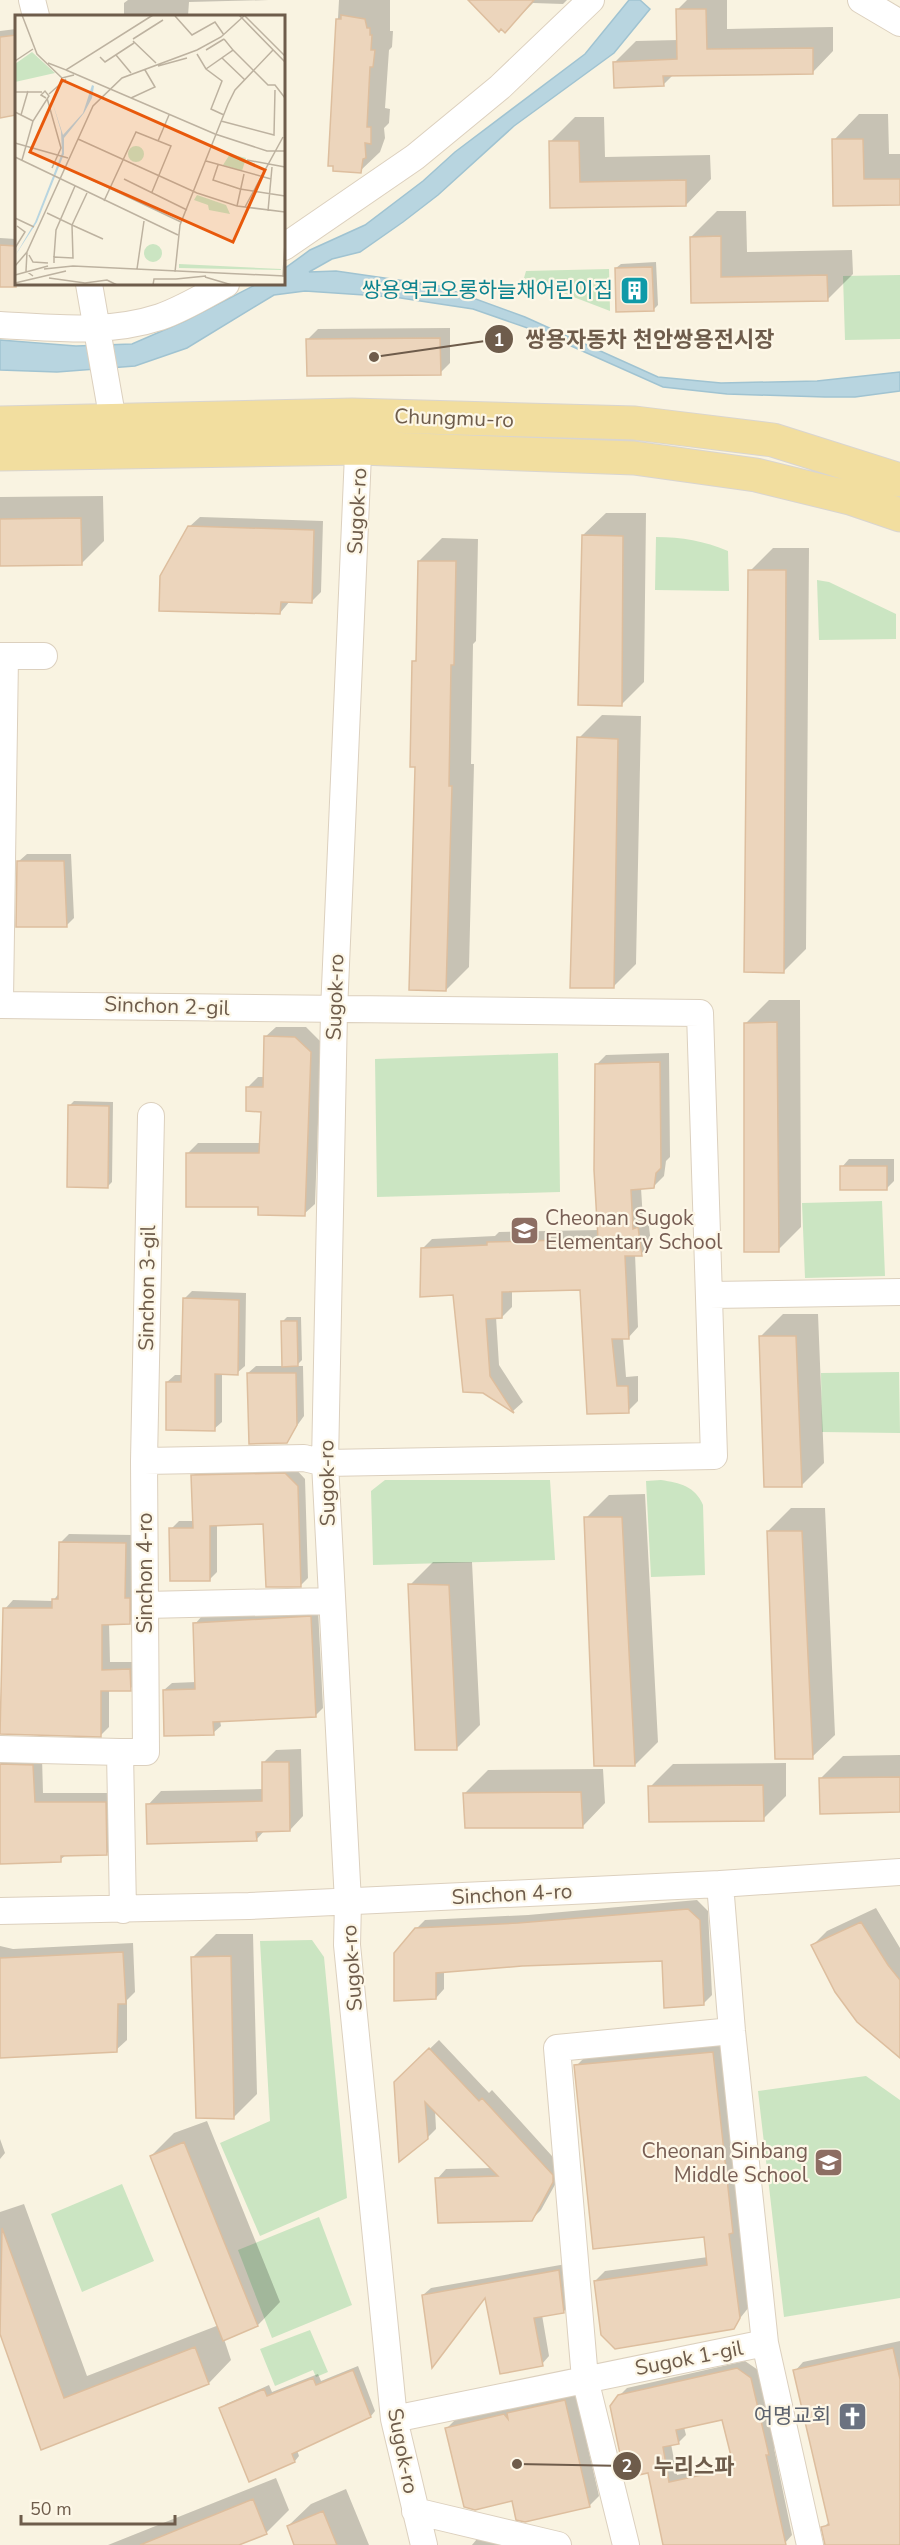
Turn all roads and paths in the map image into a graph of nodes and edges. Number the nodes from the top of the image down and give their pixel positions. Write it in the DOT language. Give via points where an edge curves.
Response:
graph roads {
  1 [pos="32,0"];
  2 [pos="591,0"];
  3 [pos="861,0"];
  4 [pos="36,15"];
  5 [pos="900,23"];
  6 [pos="285,246"];
  7 [pos="89,285"];
  8 [pos="224,285"];
  9 [pos="0,325"];
  10 [pos="98,334"];
  11 [pos="359,415"];
  12 [pos="113,421"];
  13 [pos="0,423"];
  14 [pos="360,448"];
  15 [pos="0,454"];
  16 [pos="900,480"];
  17 [pos="900,515"];
  18 [pos="2,656"];
  19 [pos="44,656"];
  20 [pos="0,1003"];
  21 [pos="334,1011"];
  22 [pos="151,1116"];
  23 [pos="900,1292"];
  24 [pos="709,1295"];
  25 [pos="144,1461"];
  26 [pos="325,1463"];
  27 [pos="331,1601"];
  28 [pos="145,1605"];
  29 [pos="0,1749"];
  30 [pos="120,1752"];
  31 [pos="900,1872"];
  32 [pos="720,1884"];
  33 [pos="348,1902"];
  34 [pos="123,1910"];
  35 [pos="0,1911"];
  36 [pos="732,2031"];
  37 [pos="765,2343"];
  38 [pos="585,2379"];
  39 [pos="394,2419"];
  40 [pos="415,2511"];
  41 [pos="424,2545"];
  42 [pos="558,2545"];
  43 [pos="626,2545"];
  44 [pos="810,2545"];
  1 -- 4 [label="street"];
  2 -- 6 [label="street" via="500,87 415,157"];
  3 -- 5 [label="street"];
  7 -- 10 [label="street"];
  8 -- 10 [label="street" via="158,317"];
  9 -- 10 [label="street"];
  10 -- 12 [label="street"];
  11 -- 12 [label="main road, Chungmu-ro"];
  11 -- 14 [label="street, Sugok-ro"];
  11 -- 16 [label="main road, Chungmu-ro" via="635,423 773,440"];
  12 -- 13 [label="main road, Chungmu-ro"];
  14 -- 15 [label="main road, Chungmu-ro"];
  14 -- 17 [label="main road, Chungmu-ro" via="634,458 756,476 850,498"];
  14 -- 21 [label="street, Sugok-ro"];
  18 -- 19 [label="street"];
  18 -- 20 [label="street"];
  20 -- 21 [label="street, Sinchon 2-gil"];
  21 -- 24 [label="street, Sinchon 2-gil" via="700,1013"];
  21 -- 26 [label="street, Sugok-ro"];
  22 -- 25 [label="street, Sinchon 3-gil"];
  23 -- 24 [label="street"];
  24 -- 26 [label="street" via="714,1456"];
  25 -- 26 [label="street" via="304,1458"];
  25 -- 28 [label="street, Sinchon 4-ro"];
  26 -- 27 [label="street, Sugok-ro"];
  27 -- 28 [label="street"];
  27 -- 33 [label="street, Sugok-ro"];
  28 -- 30 [label="street, Sinchon 4-ro" via="146,1752"];
  29 -- 30 [label="street"];
  30 -- 34 [label="street"];
  31 -- 32 [label="street, Sinchon 4-ro"];
  32 -- 33 [label="street, Sinchon 4-ro"];
  32 -- 36 [label="street"];
  33 -- 34 [label="street, Sinchon 4-ro"];
  33 -- 39 [label="street, Sugok-ro" via="347,1945"];
  34 -- 35 [label="street, Sinchon 4-ro"];
  36 -- 37 [label="street"];
  36 -- 38 [label="street" via="557,2048"];
  37 -- 38 [label="street, Sugok 1-gil"];
  37 -- 44 [label="street, Sugok 1-gil"];
  38 -- 39 [label="street, Sugok 1-gil"];
  38 -- 43 [label="street"];
  39 -- 40 [label="street, Sugok-ro"];
  40 -- 41 [label="street, Sugok-ro"];
  40 -- 42 [label="street"];
}
